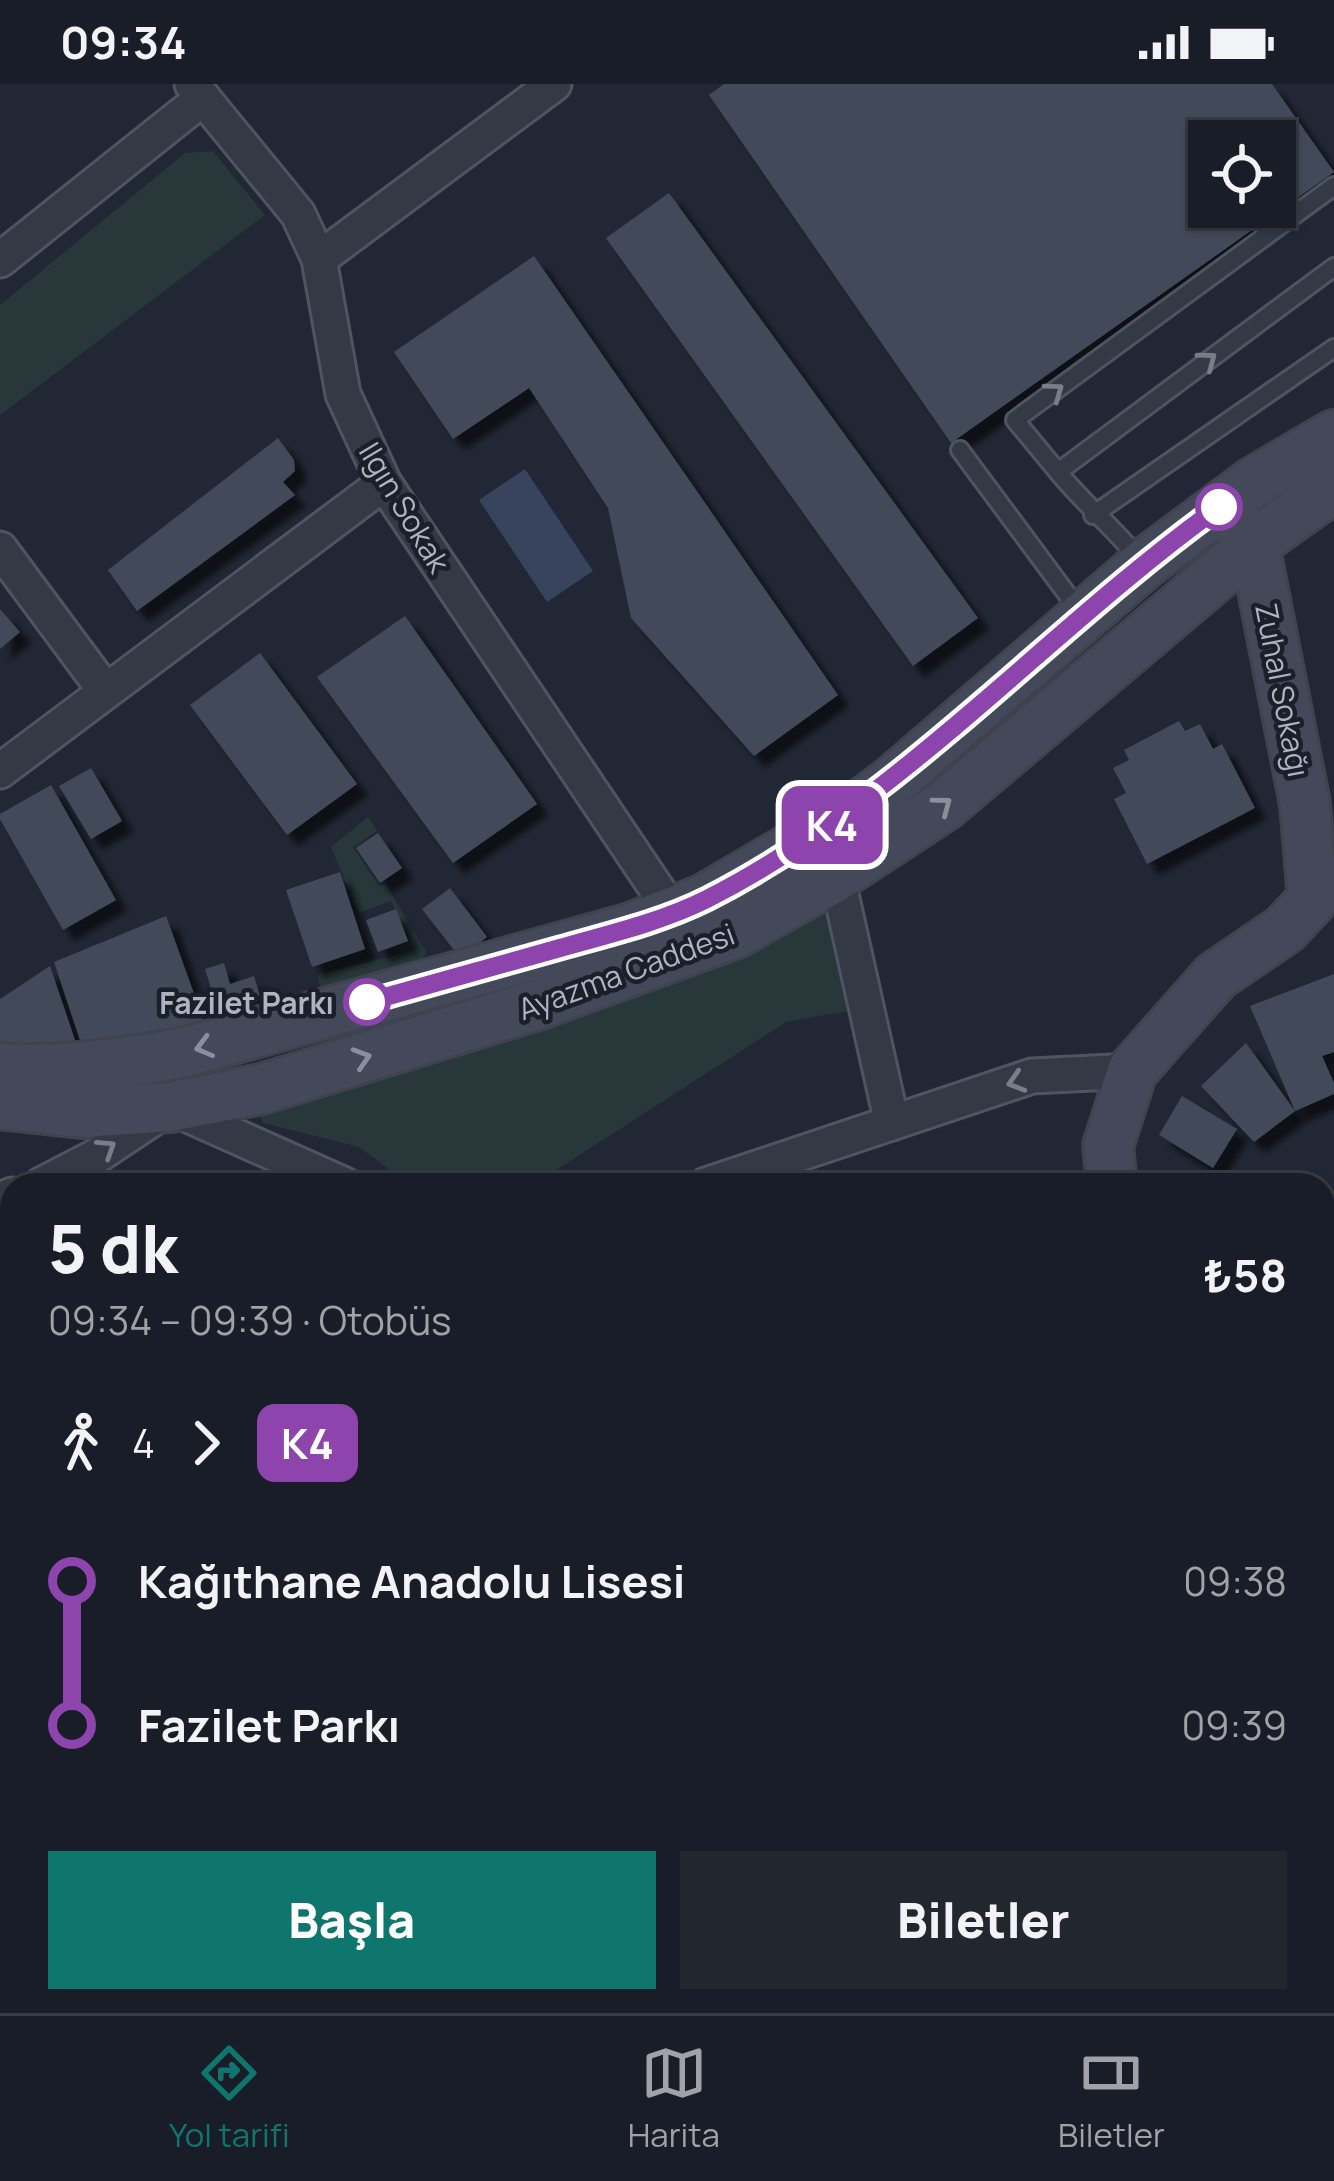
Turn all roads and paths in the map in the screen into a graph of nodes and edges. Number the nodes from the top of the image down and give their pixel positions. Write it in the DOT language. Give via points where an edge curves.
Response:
graph roads {
  1 [pos="554,84"];
  2 [pos="198,91"];
  3 [pos="1334,186"];
  4 [pos="319,259"];
  5 [pos="0,260"];
  6 [pos="1334,267"];
  7 [pos="1334,348"];
  8 [pos="1334,435"];
  9 [pos="960,450"];
  10 [pos="1058,472"];
  11 [pos="384,483"];
  12 [pos="1334,488"];
  13 [pos="1223,504"];
  14 [pos="1093,515"];
  15 [pos="1254,544"];
  16 [pos="0,549"];
  17 [pos="1144,564"];
  18 [pos="1082,614"];
  19 [pos="104,689"];
  20 [pos="1020,740"];
  21 [pos="0,771"];
  22 [pos="837,876"];
  23 [pos="1324,900"];
  24 [pos="673,913"];
  25 [pos="0,1068"];
  26 [pos="1132,1071"];
  27 [pos="0,1104"];
  28 [pos="170,1107"];
  29 [pos="892,1123"];
  30 [pos="64,1173"];
  31 [pos="318,1173"];
  32 [pos="742,1173"];
  33 [pos="1111,1173"];
  1 -- 4 [label="street"];
  2 -- 4 [label="street, Ilgın Sokak" via="298,214"];
  2 -- 5 [label="street"];
  10 -- 3 [label="lane, one-way" via="1015,420"];
  4 -- 11 [label="street, Ilgın Sokak" via="343,394"];
  10 -- 6 [label="lane, one-way"];
  7 -- 14 [label="lane"];
  8 -- 13 [label="main road, Ayazma Caddesi"];
  9 -- 18 [label="lane"];
  10 -- 14 [label="lane"];
  11 -- 19 [label="street"];
  11 -- 24 [label="street, Ilgın Sokak"];
  12 -- 15 [label="main road, Ayazma Caddesi"];
  13 -- 15 [label="main road"];
  13 -- 17 [label="main road, Ayazma Caddesi"];
  14 -- 17 [label="lane"];
  15 -- 20 [label="main road, Ayazma Caddesi"];
  15 -- 23 [label="main road, Zuhal Sokağı"];
  16 -- 19 [label="street"];
  17 -- 18 [label="main road, Ayazma Caddesi"];
  18 -- 20 [label="main road" via="1093,644 1034,700"];
  18 -- 24 [label="main road, Ayazma Caddesi" via="845,817"];
  19 -- 21 [label="street"];
  22 -- 20 [label="main road, Ayazma Caddesi, one-way" via="944,806"];
  28 -- 22 [label="main road, Ayazma Caddesi, one-way" via="261,1089 537,1006 736,933"];
  22 -- 29 [label="street"];
  23 -- 26 [label="main road, Zuhal Sokağı" via="1216,976"];
  24 -- 25 [label="main road, Ayazma Caddesi, one-way" via="185,1052 99,1066"];
  26 -- 29 [label="street, one-way" via="1032,1076"];
  26 -- 33 [label="main road, Zuhal Sokağı" via="1108,1146"];
  27 -- 28 [label="main road, Ayazma Caddesi" via="82,1113"];
  30 -- 28 [label="street, one-way"];
  28 -- 31 [label="street"];
  29 -- 32 [label="street"];
}
